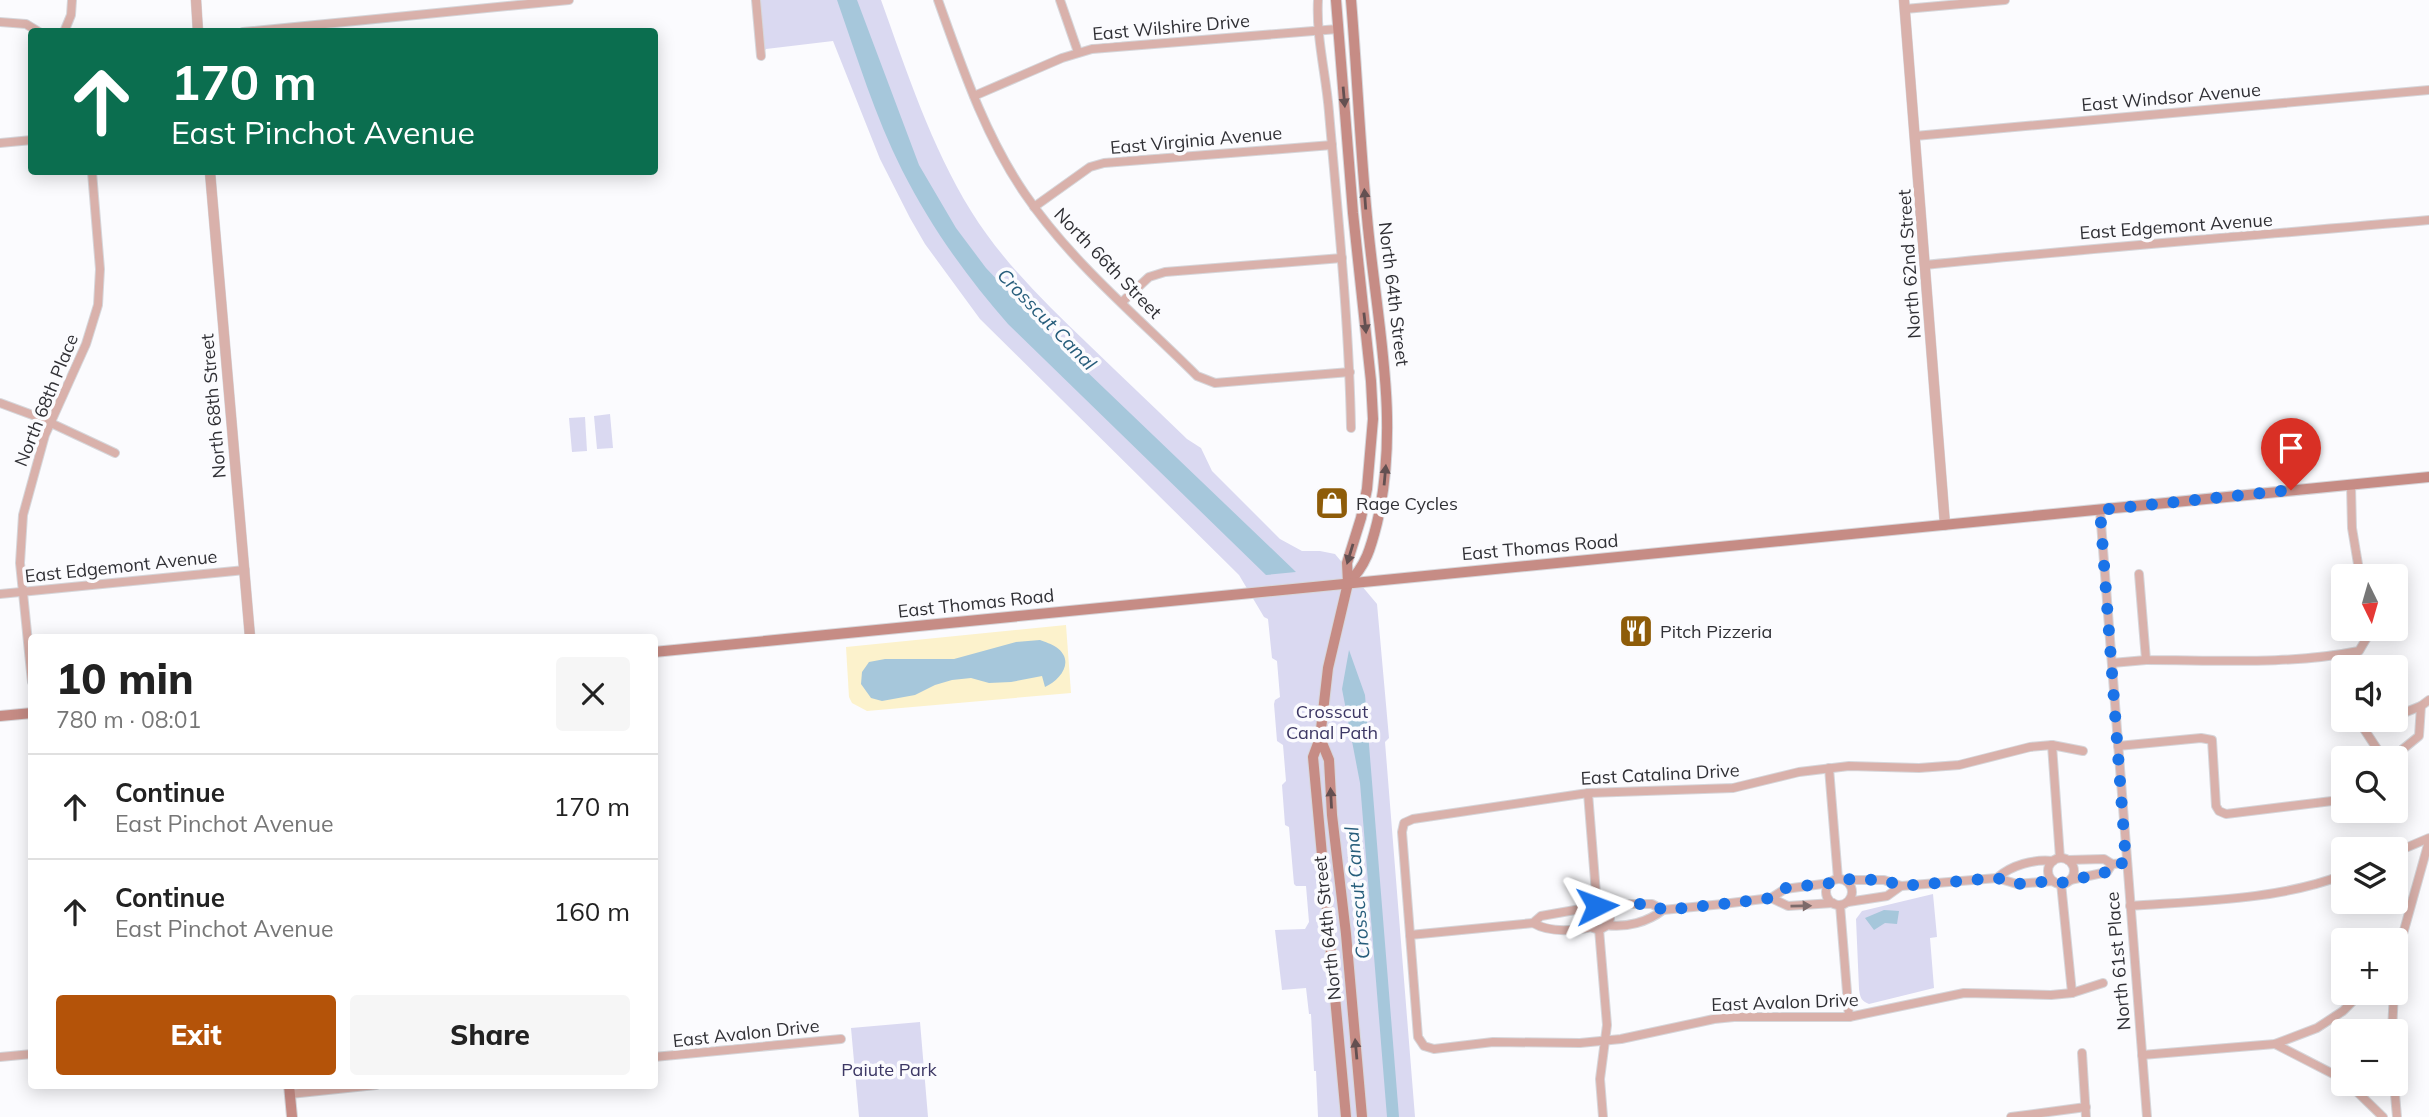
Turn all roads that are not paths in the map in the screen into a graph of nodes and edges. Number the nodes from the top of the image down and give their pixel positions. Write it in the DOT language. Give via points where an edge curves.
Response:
graph roads {
  1 [pos="72,0"];
  2 [pos="196,0"];
  3 [pos="569,0"];
  4 [pos="756,0"];
  5 [pos="938,0"];
  6 [pos="1060,0"];
  7 [pos="1318,0"];
  8 [pos="1336,0"];
  9 [pos="1351,0"];
  10 [pos="2005,0"];
  11 [pos="1904,5"];
  12 [pos="0,22"];
  13 [pos="1353,27"];
  14 [pos="32,28"];
  15 [pos="66,28"];
  16 [pos="198,28"];
  17 [pos="284,28"];
  18 [pos="1338,29"];
  19 [pos="1317,31"];
  20 [pos="1078,52"];
  21 [pos="761,56"];
  22 [pos="2429,90"];
  23 [pos="974,96"];
  24 [pos="1915,136"];
  25 [pos="28,141"];
  26 [pos="0,143"];
  27 [pos="1332,145"];
  28 [pos="92,175"];
  29 [pos="210,175"];
  30 [pos="1034,207"];
  31 [pos="2429,219"];
  32 [pos="1342,258"];
  33 [pos="1925,264"];
  34 [pos="1122,302"];
  35 [pos="1350,372"];
  36 [pos="1371,389"];
  37 [pos="1387,389"];
  38 [pos="0,403"];
  39 [pos="50,422"];
  40 [pos="1351,428"];
  41 [pos="115,453"];
  42 [pos="2429,477"];
  43 [pos="2351,485"];
  44 [pos="2100,510"];
  45 [pos="1945,525"];
  46 [pos="2358,564"];
  47 [pos="245,570"];
  48 [pos="2139,574"];
  49 [pos="1348,583"];
  50 [pos="23,592"];
  51 [pos="0,594"];
  52 [pos="250,634"];
  53 [pos="2365,641"];
  54 [pos="28,642"];
  55 [pos="658,652"];
  56 [pos="2146,660"];
  57 [pos="2112,663"];
  58 [pos="2429,700"];
  59 [pos="2421,706"];
  60 [pos="2408,711"];
  61 [pos="28,713"];
  62 [pos="0,716"];
  63 [pos="1320,738"];
  64 [pos="2052,745"];
  65 [pos="2118,746"];
  66 [pos="2407,746"];
  67 [pos="2083,751"];
  68 [pos="1829,768"];
  69 [pos="1588,793"];
  70 [pos="2331,801"];
  71 [pos="2429,840"];
  72 [pos="2408,848"];
  73 [pos="2060,859"];
  74 [pos="2126,863"];
  75 [pos="2112,864"];
  76 [pos="1997,878"];
  77 [pos="2331,880"];
  78 [pos="1838,881"];
  79 [pos="2062,881"];
  80 [pos="1901,886"];
  81 [pos="1771,898"];
  82 [pos="1840,903"];
  83 [pos="2130,906"];
  84 [pos="1598,907"];
  85 [pos="1663,910"];
  86 [pos="1533,923"];
  87 [pos="1599,927"];
  88 [pos="2405,928"];
  89 [pos="1410,934"];
  90 [pos="2103,983"];
  91 [pos="2072,993"];
  92 [pos="2349,1005"];
  93 [pos="1849,1017"];
  94 [pos="841,1039"];
  95 [pos="1606,1040"];
  96 [pos="2275,1044"];
  97 [pos="2082,1053"];
  98 [pos="28,1054"];
  99 [pos="2142,1055"];
  100 [pos="0,1057"];
  101 [pos="658,1057"];
  102 [pos="2331,1073"];
  103 [pos="290,1089"];
  104 [pos="2362,1096"];
  105 [pos="2395,1096"];
  106 [pos="2086,1107"];
  107 [pos="292,1117"];
  108 [pos="1346,1117"];
  109 [pos="1362,1117"];
  110 [pos="1603,1117"];
  111 [pos="2011,1117"];
  112 [pos="2086,1117"];
  113 [pos="2147,1117"];
  114 [pos="2384,1117"];
  115 [pos="2397,1117"];
  1 -- 15 [label="street"];
  2 -- 16 [label="street"];
  3 -- 17 [label="street"];
  4 -- 21 [label="street"];
  5 -- 23 [label="street, North 66th Street"];
  6 -- 20 [label="street"];
  7 -- 19 [label="street"];
  8 -- 18 [label="main road, North 64th Street"];
  9 -- 13 [label="main road, North 64th Street"];
  10 -- 11 [label="street"];
  11 -- 24 [label="street, North 62nd Street"];
  12 -- 14 [label="street"];
  13 -- 18 [label="main road"];
  37 -- 13 [label="main road, North 64th Street, one-way" via="1367,217"];
  18 -- 19 [label="street, East Wilshire Drive"];
  18 -- 36 [label="main road, North 64th Street, one-way"];
  19 -- 20 [label="street, East Wilshire Drive"];
  19 -- 27 [label="street"];
  20 -- 23 [label="street, East Wilshire Drive"];
  22 -- 24 [label="street, East Windsor Avenue"];
  23 -- 30 [label="street, North 66th Street"];
  24 -- 33 [label="street, North 62nd Street"];
  25 -- 26 [label="street"];
  27 -- 30 [label="street, East Virginia Avenue" via="1104,163 1082,172"];
  27 -- 32 [label="street"];
  28 -- 39 [label="street, North 68th Place" via="100,269 98,306"];
  29 -- 47 [label="street, North 68th Street"];
  30 -- 34 [label="street, North 66th Street"];
  31 -- 33 [label="street, East Edgemont Avenue"];
  32 -- 34 [label="street" via="1165,272 1149,277"];
  32 -- 35 [label="street"];
  33 -- 45 [label="street, North 62nd Street"];
  34 -- 35 [label="street, North 66th Street" via="1205,381"];
  35 -- 40 [label="street"];
  36 -- 37 [label="main road"];
  36 -- 49 [label="main road, North 64th Street, one-way" via="1367,489 1347,563"];
  49 -- 37 [label="main road, North 64th Street, one-way" via="1366,561 1380,511"];
  38 -- 39 [label="street"];
  39 -- 41 [label="street"];
  39 -- 50 [label="street, North 68th Place" via="23,515"];
  42 -- 43 [label="main road, East Thomas Road"];
  43 -- 44 [label="main road, East Thomas Road"];
  43 -- 46 [label="street"];
  44 -- 45 [label="main road, East Thomas Road"];
  44 -- 57 [label="street, North 61st Place"];
  45 -- 49 [label="main road, East Thomas Road"];
  47 -- 50 [label="street, East Edgemont Avenue"];
  47 -- 52 [label="street, North 68th Street"];
  48 -- 56 [label="street"];
  49 -- 55 [label="main road, East Thomas Road"];
  49 -- 63 [label="main road, North 64th Street" via="1328,668"];
  50 -- 51 [label="street, East Edgemont Avenue"];
  50 -- 54 [label="street, North 68th Place"];
  53 -- 56 [label="street" via="2359,651 2343,654 2267,660"];
  56 -- 57 [label="street"];
  57 -- 65 [label="street, North 61st Place"];
  58 -- 59 [label="street"];
  59 -- 60 [label="street"];
  59 -- 66 [label="street" via="2419,736"];
  61 -- 62 [label="main road"];
  63 -- 108 [label="main road, North 64th Street" via="1313,757"];
  109 -- 63 [label="main road, North 64th Street, one-way" via="1329,760"];
  64 -- 67 [label="street, East Catalina Drive"];
  64 -- 68 [label="street, East Catalina Drive" via="1945,766"];
  64 -- 73 [label="street"];
  65 -- 70 [label="street" via="2213,740 2216,806 2226,814"];
  65 -- 74 [label="street, North 61st Place"];
  68 -- 69 [label="street, East Catalina Drive" via="1733,788"];
  68 -- 78 [label="street"];
  69 -- 84 [label="street"];
  69 -- 89 [label="street, East Catalina Drive" via="1404,823"];
  71 -- 72 [label="street"];
  71 -- 88 [label="street"];
  73 -- 75 [label="street" via="2104,859"];
  73 -- 76 [label="street" via="2023,864"];
  73 -- 79 [label="street" via="2049,871"];
  73 -- 79 [label="street" via="2074,869"];
  74 -- 75 [label="street"];
  74 -- 83 [label="street, North 61st Place"];
  75 -- 79 [label="street" via="2107,872"];
  76 -- 79 [label="street" via="2017,884"];
  76 -- 80 [label="street"];
  77 -- 83 [label="street" via="2251,895"];
  78 -- 80 [label="street" via="1884,880"];
  78 -- 81 [label="street" via="1786,888"];
  78 -- 82 [label="street" via="1826,893"];
  78 -- 82 [label="street" via="1852,891"];
  79 -- 91 [label="street"];
  80 -- 82 [label="street" via="1887,896"];
  81 -- 82 [label="street, one-way" via="1788,906"];
  81 -- 85 [label="street"];
  82 -- 93 [label="street"];
  83 -- 99 [label="street, North 61st Place"];
  84 -- 85 [label="street" via="1653,904"];
  84 -- 86 [label="street" via="1541,916"];
  84 -- 87 [label="street" via="1609,916"];
  84 -- 87 [label="street" via="1587,912 1586,918"];
  85 -- 87 [label="street" via="1651,920"];
  86 -- 87 [label="street" via="1562,930"];
  86 -- 89 [label="street"];
  87 -- 95 [label="street"];
  89 -- 95 [label="street, East Avalon Drive" via="1418,1037 1424,1046"];
  90 -- 91 [label="street, East Avalon Drive"];
  91 -- 93 [label="street, East Avalon Drive" via="1964,993"];
  92 -- 96 [label="street" via="2316,1028"];
  93 -- 95 [label="street, East Avalon Drive" via="1714,1019"];
  94 -- 101 [label="street, East Avalon Drive"];
  95 -- 110 [label="street" via="1600,1079"];
  96 -- 99 [label="street"];
  96 -- 102 [label="street"];
  97 -- 106 [label="street"];
  98 -- 100 [label="street"];
  99 -- 113 [label="street, North 61st Place"];
  103 -- 107 [label="main road"];
  104 -- 114 [label="street"];
  105 -- 115 [label="street"];
  106 -- 111 [label="street"];
  106 -- 112 [label="street"];
}
